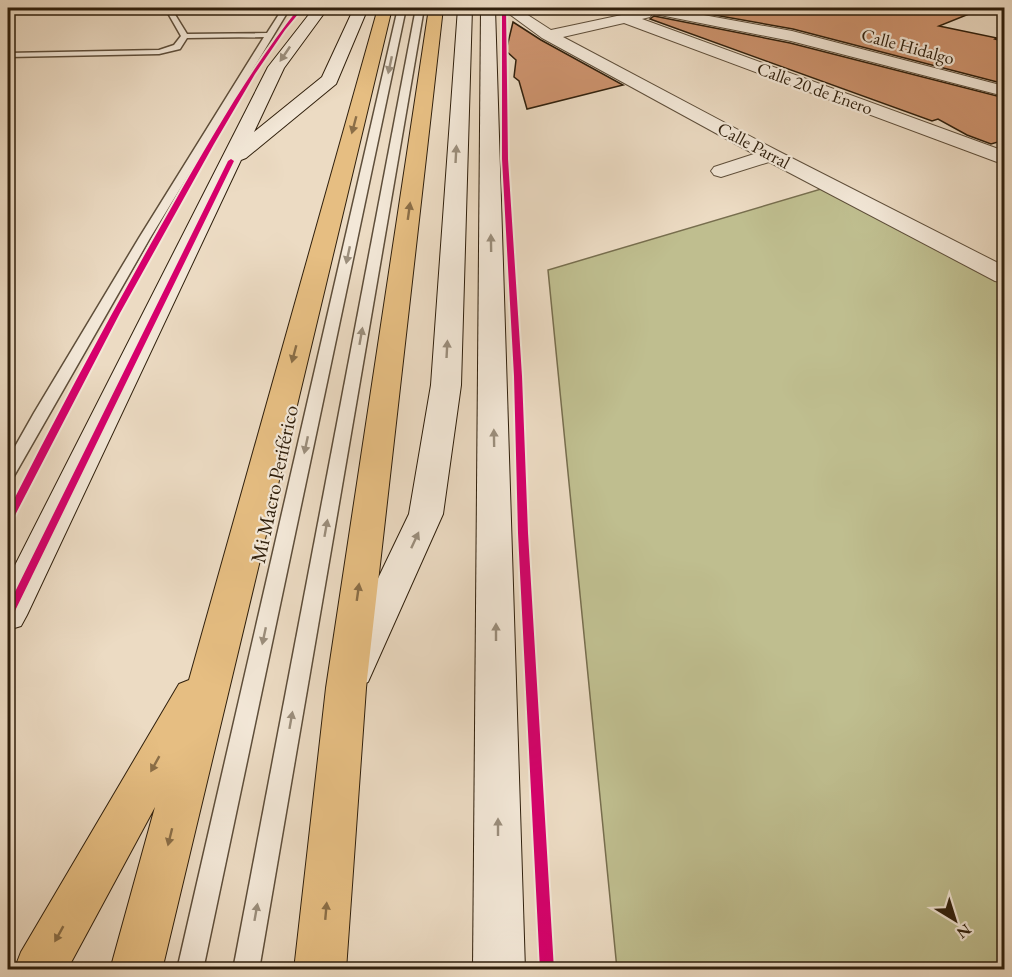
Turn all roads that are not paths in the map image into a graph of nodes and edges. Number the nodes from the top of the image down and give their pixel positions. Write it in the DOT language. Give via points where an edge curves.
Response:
graph roads {
  1 [pos="168,8"];
  2 [pos="286,8"];
  3 [pos="321,8"];
  4 [pos="361,8"];
  5 [pos="385,8"];
  6 [pos="402,8"];
  7 [pos="420,8"];
  8 [pos="436,8"];
  9 [pos="465,8"];
  10 [pos="488,8"];
  11 [pos="508,8"];
  12 [pos="668,9"];
  13 [pos="625,18"];
  14 [pos="548,34"];
  15 [pos="269,35"];
  16 [pos="185,36"];
  17 [pos="8,55"];
  18 [pos="1001,88"];
  19 [pos="771,155"];
  20 [pos="1005,158"];
  21 [pos="231,161"];
  22 [pos="490,171"];
  23 [pos="721,171"];
  24 [pos="452,242"];
  25 [pos="1005,276"];
  26 [pos="8,471"];
  27 [pos="8,615"];
  28 [pos="215,659"];
  29 [pos="346,688"];
  30 [pos="39,969"];
  31 [pos="136,969"];
  32 [pos="190,969"];
  33 [pos="246,969"];
  34 [pos="320,969"];
  35 [pos="499,969"];
  1 -- 16 [label="lane"];
  2 -- 15 [label="lane"];
  3 -- 21 [label="main road, one-way" via="276,68"];
  4 -- 21 [label="main road" via="330,80"];
  5 -- 28 [label="highway, one-way"];
  6 -- 32 [label="lane, Mi Macro Periférico, one-way"];
  33 -- 7 [label="lane, one-way"];
  29 -- 8 [label="highway, one-way"];
  24 -- 9 [label="main road, one-way"];
  10 -- 22 [label="main road"];
  11 -- 14 [label="main road, Calle Parral"];
  12 -- 13 [label="main road"];
  12 -- 18 [label="main road, Calle Hidalgo"];
  13 -- 14 [label="main road"];
  13 -- 20 [label="main road, Calle 20 de Enero"];
  14 -- 19 [label="main road, Calle Parral"];
  15 -- 16 [label="lane"];
  15 -- 26 [label="lane"];
  16 -- 17 [label="lane" via="177,47 159,52"];
  19 -- 23 [label="main road"];
  19 -- 25 [label="main road, Calle Parral"];
  21 -- 27 [label="main road"];
  22 -- 24 [label="main road"];
  35 -- 22 [label="main road, one-way"];
  29 -- 24 [label="main road, one-way" via="426,514 446,385"];
  28 -- 30 [label="highway, one-way"];
  28 -- 31 [label="highway, one-way"];
  34 -- 29 [label="highway, one-way"];
}
